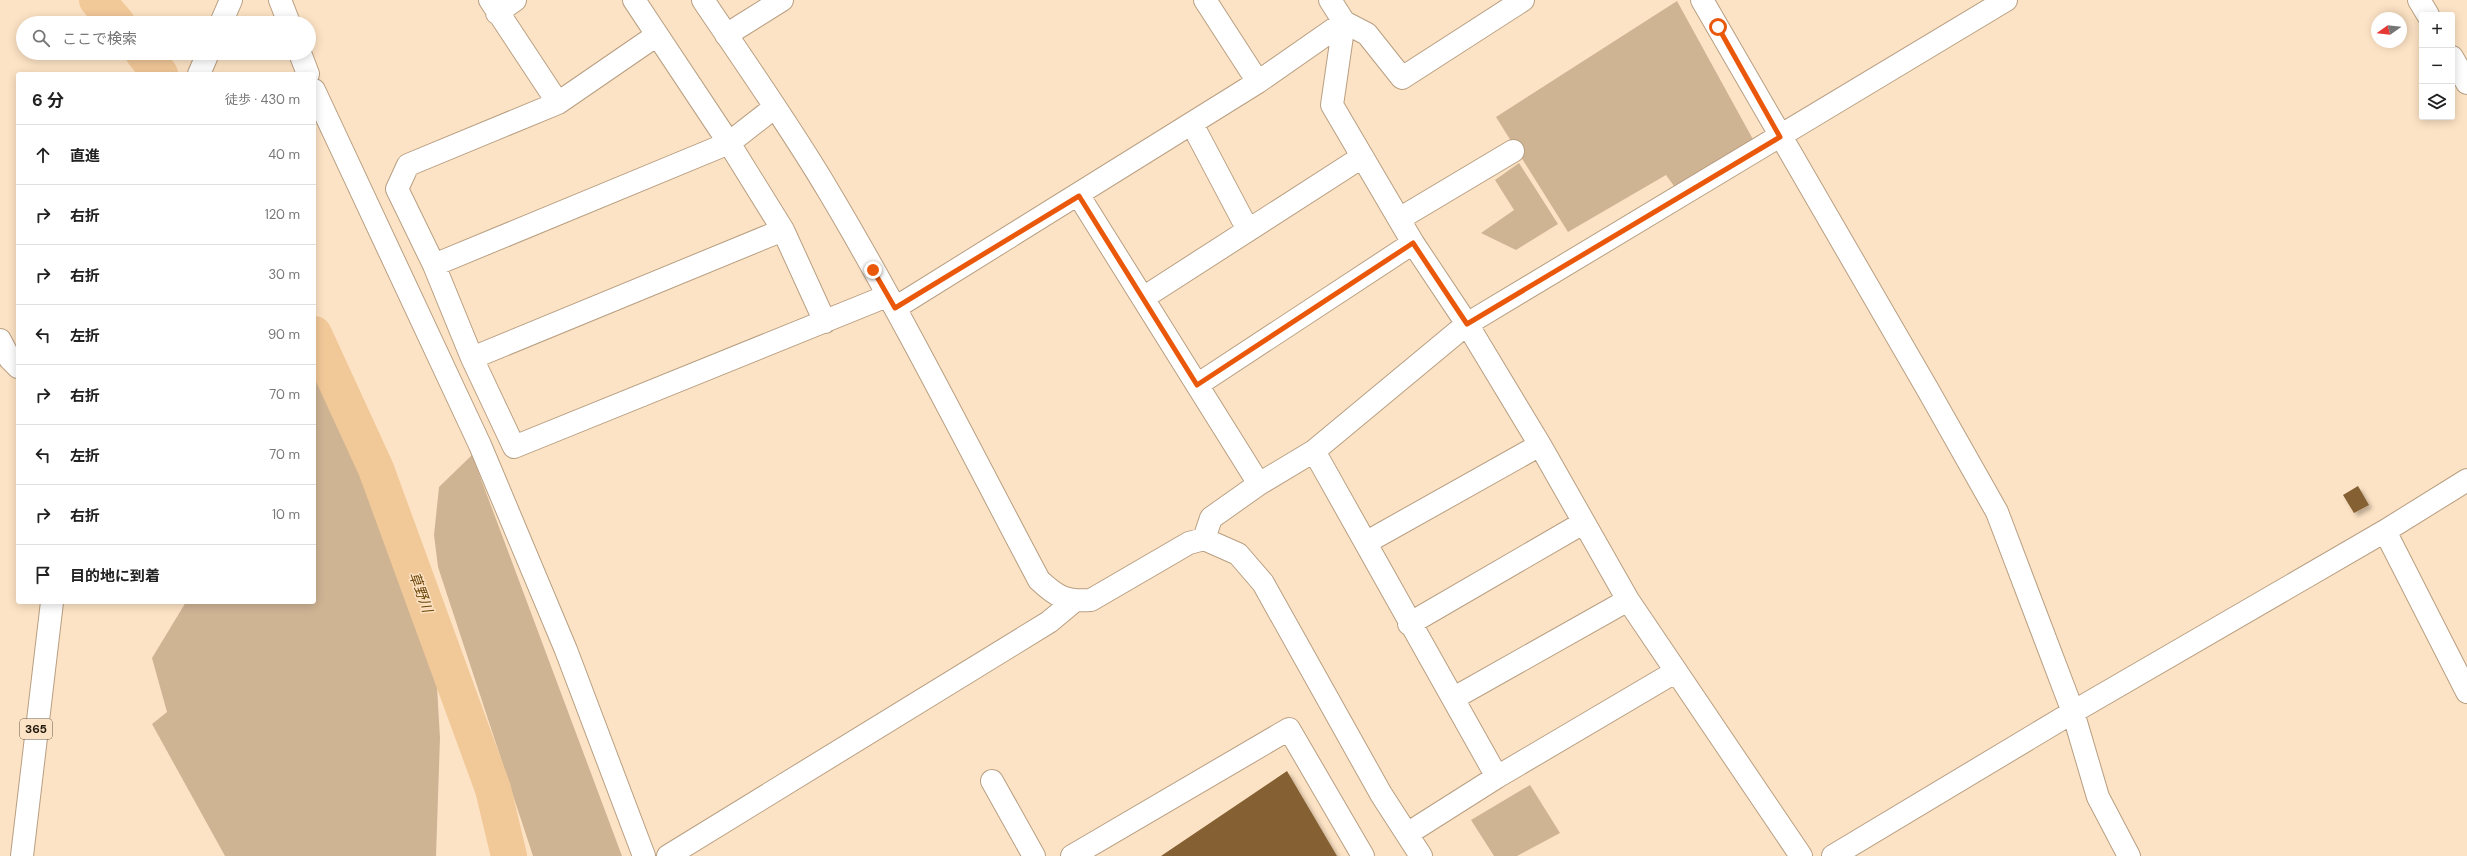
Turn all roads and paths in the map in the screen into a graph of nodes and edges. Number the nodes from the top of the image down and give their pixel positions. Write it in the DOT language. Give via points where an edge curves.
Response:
graph roads {
  1 [pos="231,0"];
  2 [pos="280,0"];
  3 [pos="515,0"];
  4 [pos="634,0"];
  5 [pos="703,0"];
  6 [pos="782,0"];
  7 [pos="1205,0"];
  8 [pos="1330,0"];
  9 [pos="1523,0"];
  10 [pos="1702,0"];
  11 [pos="2006,0"];
  12 [pos="2419,0"];
  13 [pos="493,6"];
  14 [pos="2426,12"];
  15 [pos="224,16"];
  16 [pos="286,16"];
  17 [pos="1344,22"];
  18 [pos="726,35"];
  19 [pos="657,36"];
  20 [pos="205,60"];
  21 [pos="303,60"];
  22 [pos="2455,62"];
  23 [pos="200,72"];
  24 [pos="307,72"];
  25 [pos="1258,82"];
  26 [pos="2467,83"];
  27 [pos="316,94"];
  28 [pos="558,103"];
  29 [pos="775,107"];
  30 [pos="1192,124"];
  31 [pos="1780,137"];
  32 [pos="729,143"];
  33 [pos="1512,151"];
  34 [pos="1362,157"];
  35 [pos="1079,196"];
  36 [pos="1399,219"];
  37 [pos="783,230"];
  38 [pos="1248,230"];
  39 [pos="1413,243"];
  40 [pos="434,265"];
  41 [pos="1144,298"];
  42 [pos="891,302"];
  43 [pos="825,322"];
  44 [pos="1467,324"];
  45 [pos="0,340"];
  46 [pos="472,358"];
  47 [pos="16,365"];
  48 [pos="1197,385"];
  49 [pos="1540,445"];
  50 [pos="1314,452"];
  51 [pos="2467,480"];
  52 [pos="1259,484"];
  53 [pos="1583,523"];
  54 [pos="2385,531"];
  55 [pos="1204,539"];
  56 [pos="1367,542"];
  57 [pos="1628,600"];
  58 [pos="1073,602"];
  59 [pos="52,604"];
  60 [pos="1409,624"];
  61 [pos="1675,672"];
  62 [pos="2467,692"];
  63 [pos="1454,698"];
  64 [pos="2073,712"];
  65 [pos="1497,777"];
  66 [pos="992,782"];
  67 [pos="1407,834"];
  68 [pos="22,856"];
  69 [pos="644,856"];
  70 [pos="668,856"];
  71 [pos="1034,856"];
  72 [pos="1072,856"];
  73 [pos="1363,856"];
  74 [pos="1421,856"];
  75 [pos="1801,856"];
  76 [pos="1833,856"];
  77 [pos="2129,856"];
  1 -- 15 [label="main road"];
  2 -- 16 [label="main road"];
  3 -- 13 [label="main road"];
  4 -- 19 [label="main road"];
  5 -- 18 [label="main road"];
  6 -- 18 [label="main road"];
  7 -- 25 [label="main road"];
  8 -- 17 [label="main road"];
  9 -- 17 [label="main road" via="1402,78 1367,34"];
  10 -- 31 [label="main road"];
  11 -- 31 [label="main road"];
  12 -- 14 [label="main road"];
  13 -- 28 [label="main road"];
  17 -- 25 [label="main road"];
  17 -- 34 [label="main road" via="1332,105"];
  18 -- 29 [label="main road"];
  19 -- 28 [label="main road"];
  19 -- 32 [label="main road"];
  20 -- 23 [label="main road"];
  21 -- 24 [label="main road"];
  22 -- 26 [label="main road"];
  25 -- 30 [label="main road"];
  27 -- 69 [label="main road" via="480,445 566,650"];
  28 -- 40 [label="main road" via="408,165 397,189"];
  29 -- 32 [label="main road"];
  29 -- 42 [label="main road" via="829,192"];
  30 -- 35 [label="main road"];
  30 -- 38 [label="main road"];
  31 -- 44 [label="main road"];
  31 -- 64 [label="main road" via="1997,512"];
  32 -- 37 [label="main road"];
  32 -- 40 [label="main road"];
  33 -- 36 [label="main road"];
  34 -- 36 [label="main road"];
  34 -- 38 [label="main road"];
  35 -- 41 [label="main road"];
  35 -- 42 [label="main road"];
  36 -- 39 [label="main road"];
  37 -- 43 [label="main road"];
  37 -- 46 [label="main road"];
  38 -- 41 [label="main road"];
  39 -- 44 [label="main road"];
  39 -- 48 [label="main road"];
  40 -- 46 [label="main road"];
  41 -- 48 [label="main road"];
  42 -- 43 [label="main road"];
  42 -- 58 [label="main road" via="1039,580 1053,593"];
  43 -- 46 [label="main road" via="514,447"];
  44 -- 49 [label="main road"];
  44 -- 50 [label="main road"];
  45 -- 47 [label="main road"];
  48 -- 52 [label="main road"];
  49 -- 53 [label="main road"];
  49 -- 56 [label="main road"];
  50 -- 52 [label="main road"];
  50 -- 56 [label="main road"];
  51 -- 54 [label="main road"];
  52 -- 55 [label="main road" via="1211,518"];
  53 -- 57 [label="main road"];
  53 -- 60 [label="main road"];
  54 -- 62 [label="main road"];
  54 -- 64 [label="main road"];
  55 -- 58 [label="main road" via="1189,543 1103,595 1091,600"];
  55 -- 67 [label="main road" via="1238,554 1263,583 1381,794"];
  56 -- 60 [label="main road"];
  57 -- 61 [label="main road"];
  57 -- 63 [label="main road"];
  58 -- 70 [label="main road" via="1049,622"];
  59 -- 68 [label="main road, 365"];
  60 -- 63 [label="main road"];
  61 -- 65 [label="main road"];
  61 -- 75 [label="main road"];
  63 -- 65 [label="main road"];
  64 -- 76 [label="main road"];
  64 -- 77 [label="main road" via="2098,797"];
  65 -- 67 [label="main road"];
  66 -- 71 [label="main road"];
  67 -- 74 [label="main road"];
  72 -- 73 [label="main road" via="1289,729"];
}
